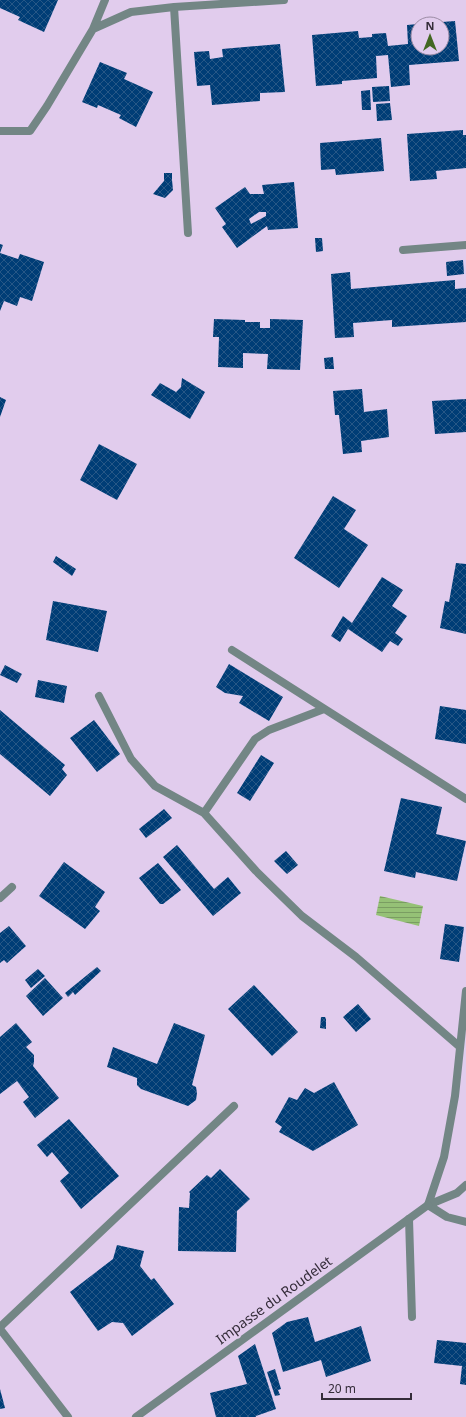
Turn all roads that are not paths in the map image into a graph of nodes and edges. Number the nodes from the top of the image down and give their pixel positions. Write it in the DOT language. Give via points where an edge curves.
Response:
graph roads {
  1 [pos="105,0"];
  2 [pos="284,0"];
  3 [pos="174,7"];
  4 [pos="93,29"];
  5 [pos="0,131"];
  6 [pos="188,234"];
  7 [pos="466,245"];
  8 [pos="403,250"];
  9 [pos="232,650"];
  10 [pos="99,696"];
  11 [pos="324,708"];
  12 [pos="466,799"];
  13 [pos="204,813"];
  14 [pos="12,887"];
  15 [pos="0,898"];
  16 [pos="466,990"];
  17 [pos="460,1047"];
  18 [pos="234,1106"];
  19 [pos="466,1185"];
  20 [pos="428,1205"];
  21 [pos="409,1219"];
  22 [pos="466,1222"];
  23 [pos="412,1317"];
  24 [pos="0,1328"];
  25 [pos="68,1417"];
  26 [pos="136,1417"];
  1 -- 4 [label="street"];
  2 -- 3 [label="street"];
  3 -- 4 [label="street" via="131,12"];
  3 -- 6 [label="street"];
  4 -- 5 [label="street" via="30,131"];
  7 -- 8 [label="street"];
  9 -- 11 [label="street"];
  10 -- 13 [label="street" via="131,759 155,786"];
  11 -- 12 [label="street"];
  11 -- 13 [label="street" via="269,730 255,739"];
  13 -- 17 [label="street" via="256,871 302,916 356,957"];
  14 -- 15 [label="street"];
  16 -- 17 [label="street"];
  17 -- 20 [label="street" via="455,1096 444,1156"];
  18 -- 24 [label="street"];
  19 -- 20 [label="street, Impasse du Roudelet" via="457,1194"];
  20 -- 21 [label="street, Impasse du Roudelet"];
  20 -- 22 [label="street" via="448,1217"];
  21 -- 23 [label="street"];
  21 -- 26 [label="street, Impasse du Roudelet"];
  24 -- 25 [label="street"];
}
